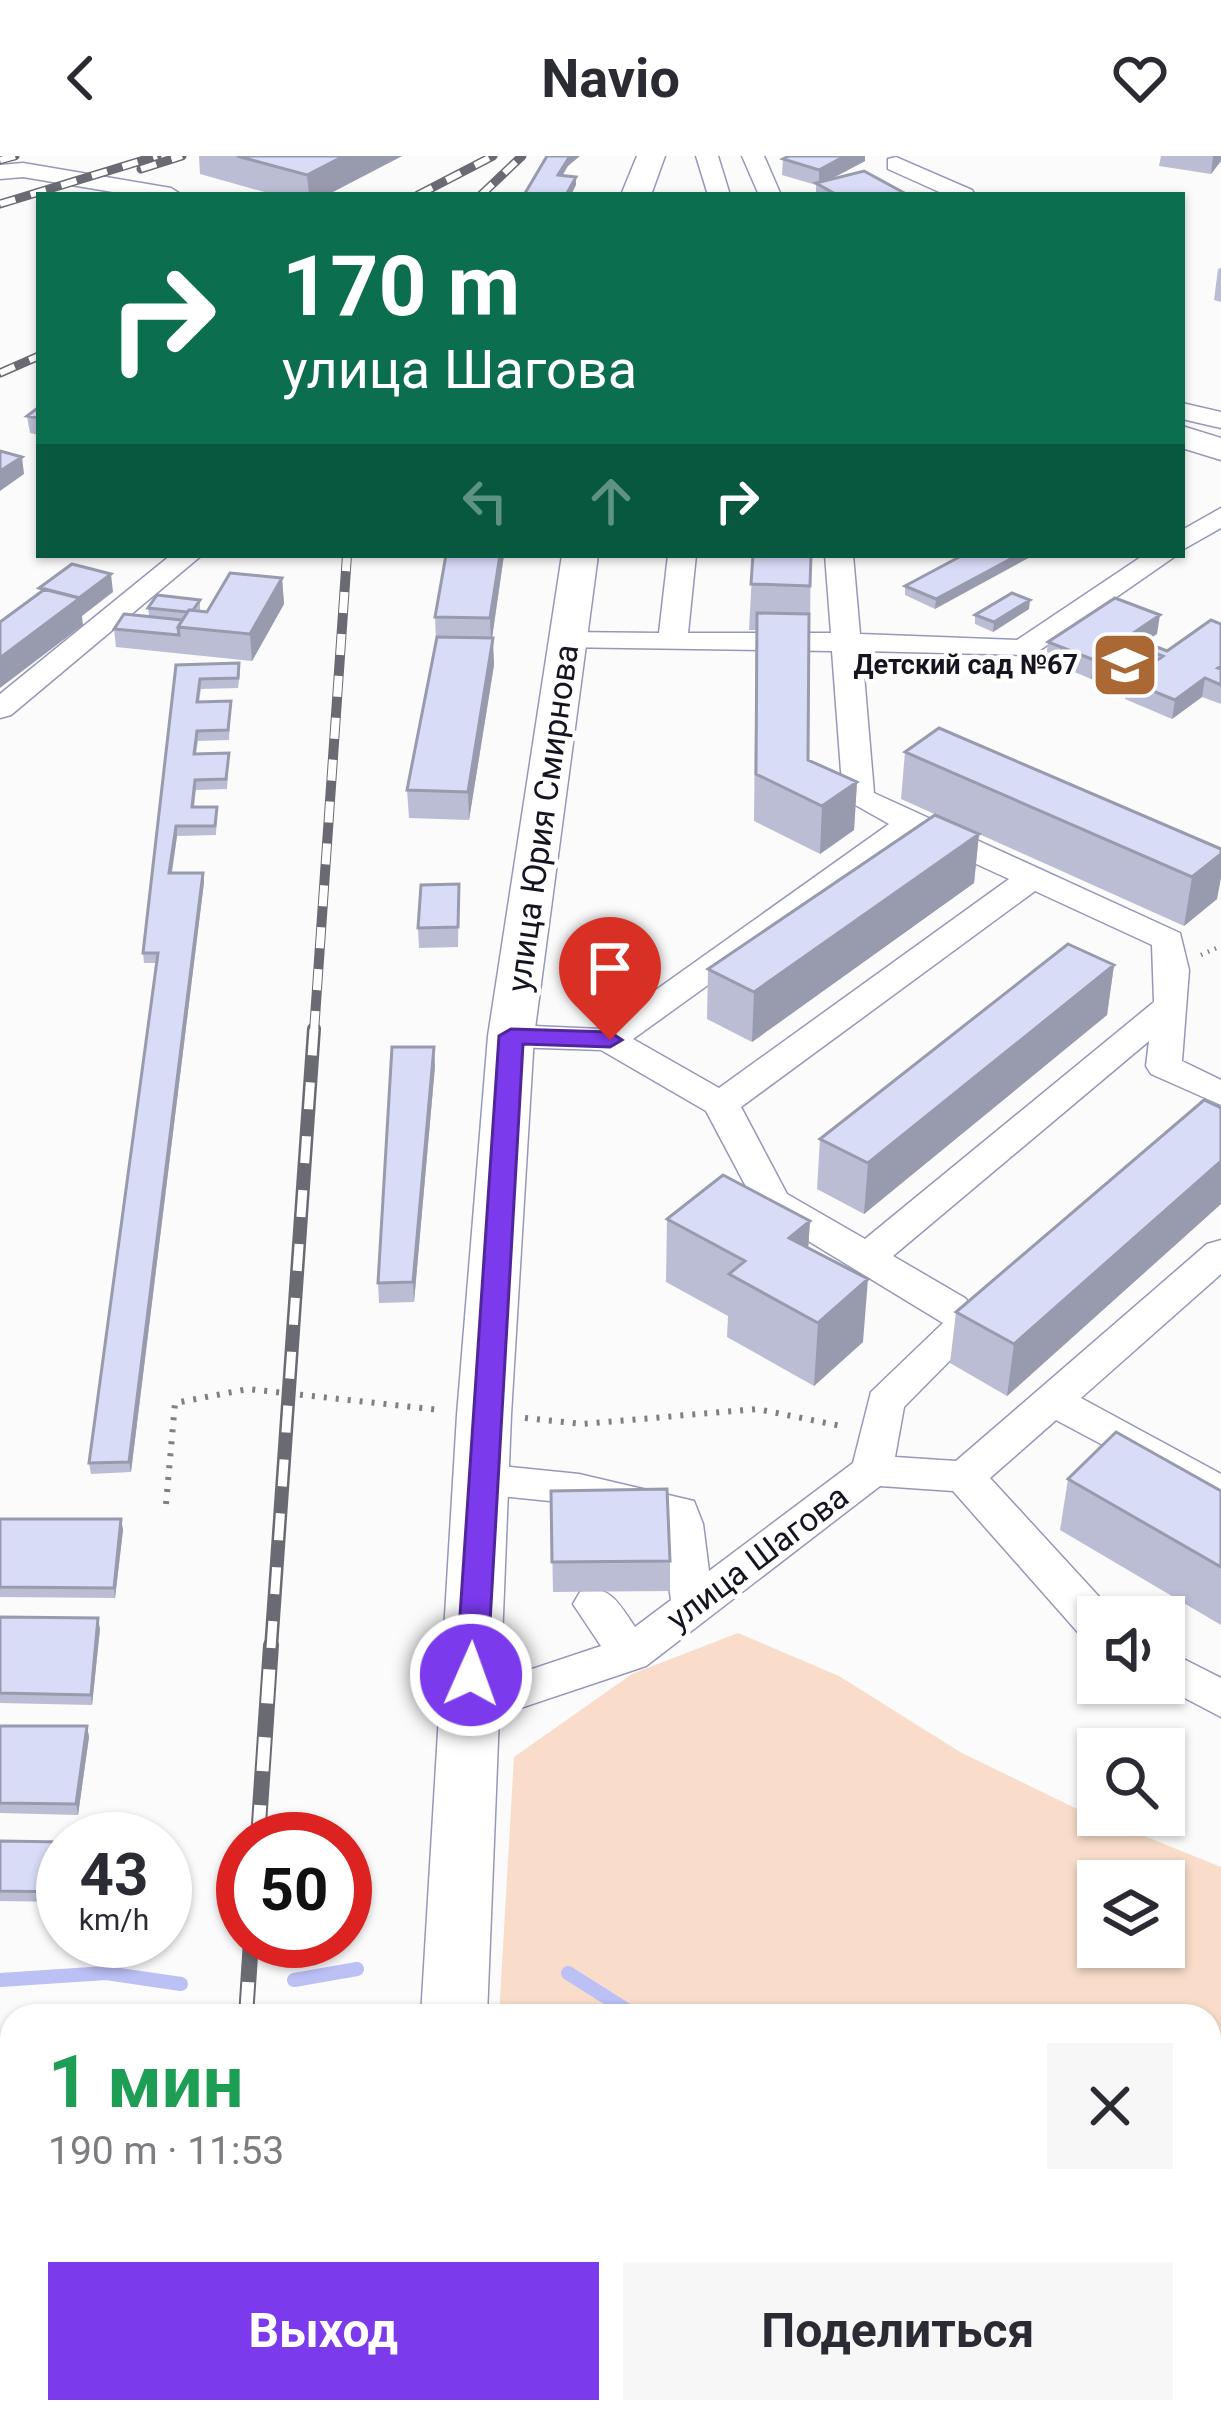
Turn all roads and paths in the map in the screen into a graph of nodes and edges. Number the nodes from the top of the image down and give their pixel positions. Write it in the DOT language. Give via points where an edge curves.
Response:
graph roads {
  1 [pos="651,156"];
  2 [pos="706,156"];
  3 [pos="753,156"];
  4 [pos="896,164"];
  5 [pos="0,172"];
  6 [pos="153,192"];
  7 [pos="637,192"];
  8 [pos="717,192"];
  9 [pos="769,192"];
  10 [pos="957,192"];
  11 [pos="1185,412"];
  12 [pos="1221,420"];
  13 [pos="1185,437"];
  14 [pos="1221,450"];
  15 [pos="1221,516"];
  16 [pos="1185,540"];
  17 [pos="184,558"];
  18 [pos="580,558"];
  19 [pos="682,558"];
  20 [pos="839,558"];
  21 [pos="1154,561"];
  22 [pos="566,641"];
  23 [pos="846,642"];
  24 [pos="672,643"];
  25 [pos="0,709"];
  26 [pos="913,822"];
  27 [pos="1034,877"];
  28 [pos="1167,1008"];
  29 [pos="511,1036"];
  30 [pos="610,1040"];
  31 [pos="1221,1094"];
  32 [pos="721,1104"];
  33 [pos="1221,1253"];
  34 [pos="868,1257"];
  35 [pos="1055,1402"];
  36 [pos="872,1470"];
  37 [pos="965,1477"];
  38 [pos="481,1479"];
  39 [pos="1221,1492"];
  40 [pos="1077,1602"];
  41 [pos="595,1604"];
  42 [pos="694,1605"];
  43 [pos="630,1654"];
  44 [pos="1185,1679"];
  45 [pos="1221,1700"];
  46 [pos="470,1707"];
  47 [pos="455,2004"];
  1 -- 7 [label="main road"];
  2 -- 8 [label="lane"];
  3 -- 9 [label="lane"];
  4 -- 10 [label="lane"];
  5 -- 6 [label="lane"];
  11 -- 12 [label="lane"];
  13 -- 14 [label="main road"];
  15 -- 16 [label="lane"];
  17 -- 25 [label="lane"];
  18 -- 22 [label="main road, улица Юрия Смирнова"];
  19 -- 24 [label="lane"];
  20 -- 23 [label="lane"];
  21 -- 23 [label="lane" via="1023,649"];
  22 -- 24 [label="lane"];
  22 -- 29 [label="main road, улица Юрия Смирнова"];
  23 -- 24 [label="lane"];
  23 -- 26 [label="lane" via="859,798"];
  26 -- 27 [label="lane"];
  26 -- 30 [label="lane"];
  27 -- 28 [label="lane" via="1168,940 1176,967"];
  27 -- 32 [label="lane"];
  28 -- 31 [label="lane" via="1164,1066"];
  28 -- 34 [label="lane"];
  29 -- 30 [label="lane"];
  29 -- 38 [label="main road, улица Юрия Смирнова"];
  30 -- 32 [label="lane"];
  32 -- 34 [label="lane" via="772,1202"];
  33 -- 35 [label="lane"];
  34 -- 36 [label="lane" via="966,1324 885,1402"];
  35 -- 37 [label="lane"];
  35 -- 39 [label="lane"];
  36 -- 37 [label="lane, улица Шагова"];
  36 -- 42 [label="lane, улица Шагова"];
  37 -- 40 [label="lane"];
  38 -- 42 [label="lane" via="579,1489 680,1512"];
  38 -- 46 [label="main road, улица Юрия Смирнова"];
  41 -- 43 [label="lane"];
  42 -- 43 [label="lane, улица Шагова"];
  43 -- 46 [label="lane, улица Шагова"];
  44 -- 45 [label="lane"];
  46 -- 47 [label="main road, улица Юрия Смирнова"];
}
